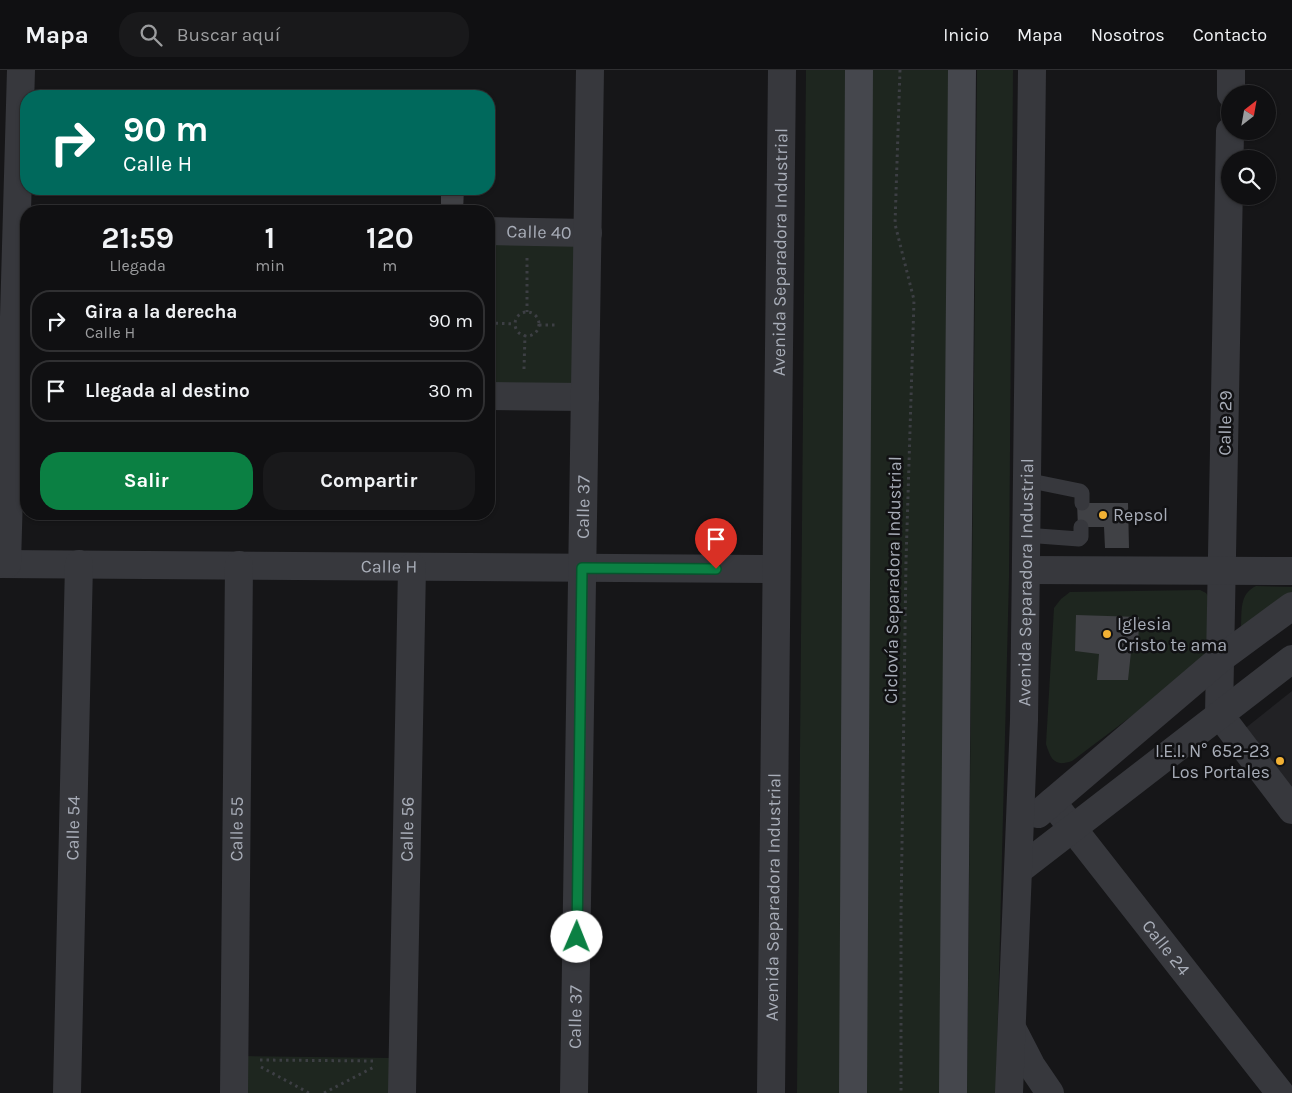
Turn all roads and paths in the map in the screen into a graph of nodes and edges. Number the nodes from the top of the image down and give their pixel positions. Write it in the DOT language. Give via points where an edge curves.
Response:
graph roads {
  1 [pos="20,70"];
  2 [pos="590,70"];
  3 [pos="782,70"];
  4 [pos="859,70"];
  5 [pos="900,70"];
  6 [pos="962,70"];
  7 [pos="1032,70"];
  8 [pos="1231,70"];
  9 [pos="1231,85"];
  10 [pos="20,90"];
  11 [pos="1230,140"];
  12 [pos="495,231"];
  13 [pos="588,233"];
  14 [pos="527,256"];
  15 [pos="20,308"];
  16 [pos="527,312"];
  17 [pos="495,323"];
  18 [pos="515,324"];
  19 [pos="539,325"];
  20 [pos="565,325"];
  21 [pos="525,335"];
  22 [pos="19,391"];
  23 [pos="495,396"];
  24 [pos="523,396"];
  25 [pos="585,398"];
  26 [pos="1026,480"];
  27 [pos="1082,503"];
  28 [pos="1081,527"];
  29 [pos="1025,535"];
  30 [pos="4,564"];
  31 [pos="79,564"];
  32 [pos="239,565"];
  33 [pos="412,567"];
  34 [pos="582,568"];
  35 [pos="776,569"];
  36 [pos="1026,570"];
  37 [pos="1222,571"];
  38 [pos="1292,571"];
  39 [pos="1292,606"];
  40 [pos="1220,659"];
  41 [pos="1292,659"];
  42 [pos="1219,714"];
  43 [pos="1052,802"];
  44 [pos="1292,810"];
  45 [pos="1021,828"];
  46 [pos="1072,828"];
  47 [pos="1018,870"];
  48 [pos="1011,1027"];
  49 [pos="241,1058"];
  50 [pos="394,1061"];
  51 [pos="1278,1086"];
  52 [pos="67,1093"];
  53 [pos="234,1093"];
  54 [pos="309,1093"];
  55 [pos="324,1093"];
  56 [pos="402,1093"];
  57 [pos="574,1093"];
  58 [pos="771,1093"];
  59 [pos="853,1093"];
  60 [pos="901,1093"];
  61 [pos="953,1093"];
  62 [pos="1009,1093"];
  63 [pos="1050,1093"];
  1 -- 10 [label="street"];
  2 -- 13 [label="street, Calle 37"];
  3 -- 35 [label="street, Avenida Separadora Industrial"];
  4 -- 59 [label="main road"];
  5 -- 60 [label="path, Ciclovía Separadora Industrial" via="895,224 914,300 906,591"];
  6 -- 61 [label="main road"];
  7 -- 26 [label="street, Avenida Separadora Industrial"];
  8 -- 9 [label="street"];
  11 -- 37 [label="street, Calle 29"];
  12 -- 13 [label="street, Calle 40"];
  13 -- 25 [label="street, Calle 37"];
  14 -- 16 [label="path"];
  15 -- 22 [label="street"];
  16 -- 18 [label="path" via="517,317"];
  16 -- 19 [label="path" via="535,314"];
  17 -- 18 [label="path"];
  18 -- 21 [label="path" via="518,332"];
  19 -- 20 [label="path"];
  19 -- 21 [label="path" via="533,334"];
  21 -- 24 [label="path"];
  22 -- 30 [label="street"];
  23 -- 24 [label="street"];
  24 -- 25 [label="street"];
  25 -- 34 [label="street, Calle 37"];
  26 -- 27 [label="lane" via="1080,491"];
  26 -- 29 [label="street, Avenida Separadora Industrial"];
  28 -- 29 [label="lane" via="1078,539"];
  29 -- 36 [label="street, Avenida Separadora Industrial"];
  30 -- 31 [label="street, Calle H"];
  31 -- 32 [label="street, Calle H"];
  31 -- 52 [label="street, Calle 54"];
  32 -- 33 [label="street, Calle H"];
  32 -- 49 [label="street, Calle 55"];
  33 -- 34 [label="street, Calle H"];
  33 -- 50 [label="street, Calle 56"];
  34 -- 35 [label="street, Calle H"];
  34 -- 57 [label="street, Calle 37"];
  35 -- 58 [label="street, Avenida Separadora Industrial"];
  36 -- 37 [label="street"];
  36 -- 45 [label="street, Avenida Separadora Industrial"];
  37 -- 38 [label="street"];
  37 -- 40 [label="street, Calle 29"];
  39 -- 40 [label="street"];
  40 -- 42 [label="street, Calle 29"];
  40 -- 43 [label="street"];
  41 -- 42 [label="street"];
  42 -- 44 [label="street"];
  42 -- 46 [label="street"];
  43 -- 45 [label="street"];
  43 -- 46 [label="street, Calle 24"];
  45 -- 47 [label="street, Avenida Separadora Industrial"];
  46 -- 47 [label="street"];
  46 -- 51 [label="street, Calle 24"];
  47 -- 48 [label="street, Avenida Separadora Industrial"];
  48 -- 62 [label="street, Avenida Separadora Industrial"];
  48 -- 63 [label="street"];
  49 -- 50 [label="path"];
  49 -- 53 [label="street, Calle 55"];
  49 -- 54 [label="path"];
  50 -- 55 [label="path"];
  50 -- 56 [label="street, Calle 56"];
}
